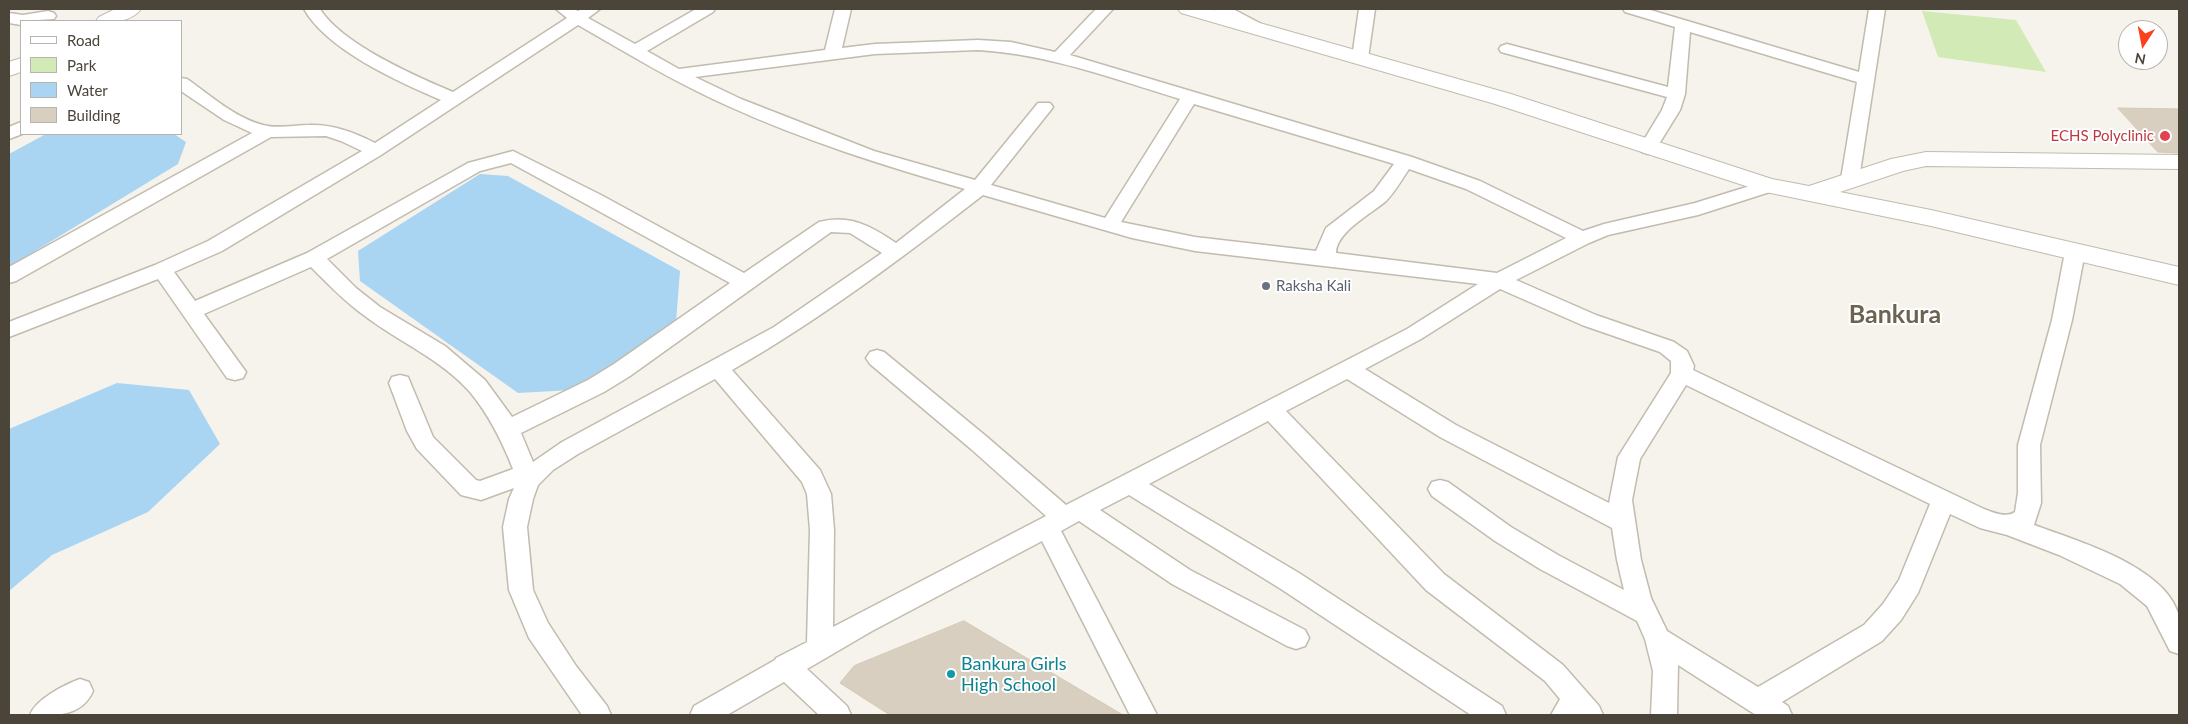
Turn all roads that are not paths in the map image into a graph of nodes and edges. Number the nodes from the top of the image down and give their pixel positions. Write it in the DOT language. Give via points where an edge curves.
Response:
graph roads {
  1 [pos="312,9"];
  2 [pos="708,9"];
  3 [pos="843,9"];
  4 [pos="1106,9"];
  5 [pos="1188,9"];
  6 [pos="1222,9"];
  7 [pos="1367,9"];
  8 [pos="1631,9"];
  9 [pos="1877,9"];
  10 [pos="578,12"];
  11 [pos="49,16"];
  12 [pos="9,18"];
  13 [pos="1683,26"];
  14 [pos="1261,30"];
  15 [pos="1507,49"];
  16 [pos="636,51"];
  17 [pos="832,54"];
  18 [pos="1058,58"];
  19 [pos="1360,58"];
  20 [pos="676,74"];
  21 [pos="1867,80"];
  22 [pos="182,84"];
  23 [pos="1676,94"];
  24 [pos="1190,97"];
  25 [pos="454,100"];
  26 [pos="1044,107"];
  27 [pos="20,128"];
  28 [pos="267,132"];
  29 [pos="9,134"];
  30 [pos="1648,148"];
  31 [pos="375,151"];
  32 [pos="1406,162"];
  33 [pos="2179,162"];
  34 [pos="1850,179"];
  35 [pos="1768,186"];
  36 [pos="979,188"];
  37 [pos="1810,194"];
  38 [pos="1109,226"];
  39 [pos="1582,238"];
  40 [pos="2075,252"];
  41 [pos="896,253"];
  42 [pos="314,258"];
  43 [pos="1326,258"];
  44 [pos="162,270"];
  45 [pos="9,276"];
  46 [pos="2179,276"];
  47 [pos="1499,280"];
  48 [pos="745,282"];
  49 [pos="191,311"];
  50 [pos="9,330"];
  51 [pos="877,358"];
  52 [pos="718,368"];
  53 [pos="1348,369"];
  54 [pos="235,372"];
  55 [pos="1682,374"];
  56 [pos="400,383"];
  57 [pos="1271,410"];
  58 [pos="508,429"];
  59 [pos="528,477"];
  60 [pos="1130,484"];
  61 [pos="1440,489"];
  62 [pos="1943,501"];
  63 [pos="1063,517"];
  64 [pos="1623,522"];
  65 [pos="2012,526"];
  66 [pos="1647,614"];
  67 [pos="1296,638"];
  68 [pos="1658,639"];
  69 [pos="2179,643"];
  70 [pos="820,646"];
  71 [pos="785,666"];
  72 [pos="80,691"];
  73 [pos="1768,709"];
  74 [pos="1576,710"];
  75 [pos="43,715"];
  76 [pos="598,715"];
  77 [pos="703,715"];
  78 [pos="838,715"];
  79 [pos="1144,715"];
  80 [pos="1493,715"];
  81 [pos="1664,715"];
  1 -- 25 [label="street" via="332,31 374,61"];
  2 -- 16 [label="street"];
  3 -- 17 [label="street"];
  4 -- 18 [label="street"];
  5 -- 14 [label="street"];
  6 -- 14 [label="street"];
  7 -- 19 [label="street"];
  8 -- 13 [label="street"];
  9 -- 21 [label="street"];
  10 -- 16 [label="street"];
  10 -- 25 [label="street"];
  11 -- 12 [label="street" via="22,20"];
  13 -- 21 [label="street"];
  13 -- 23 [label="street"];
  14 -- 19 [label="street"];
  15 -- 23 [label="street"];
  16 -- 20 [label="street"];
  17 -- 18 [label="street" via="978,45 1011,47"];
  17 -- 20 [label="street"];
  18 -- 24 [label="street"];
  19 -- 30 [label="street" via="1502,99"];
  20 -- 36 [label="street" via="734,103 868,155"];
  21 -- 34 [label="street"];
  22 -- 28 [label="street" via="247,126"];
  23 -- 30 [label="street"];
  24 -- 32 [label="street"];
  24 -- 38 [label="street"];
  25 -- 31 [label="street"];
  26 -- 36 [label="street"];
  27 -- 29 [label="street"];
  28 -- 31 [label="street" via="330,131"];
  28 -- 45 [label="street"];
  30 -- 35 [label="street"];
  31 -- 44 [label="street" via="230,238"];
  32 -- 39 [label="street" via="1473,185"];
  32 -- 43 [label="street" via="1381,195 1334,233 1326,247"];
  33 -- 34 [label="street" via="1926,159"];
  34 -- 37 [label="street"];
  35 -- 37 [label="street"];
  35 -- 39 [label="street" via="1698,209"];
  36 -- 38 [label="street"];
  36 -- 41 [label="street"];
  37 -- 40 [label="street"];
  38 -- 43 [label="street" via="1195,244"];
  39 -- 47 [label="street"];
  40 -- 46 [label="street"];
  40 -- 65 [label="street" via="2062,320 2029,445 2030,508 2024,520"];
  41 -- 48 [label="street" via="858,228 835,225 826,227"];
  41 -- 52 [label="street" via="781,332"];
  42 -- 48 [label="street" via="474,167 513,157"];
  42 -- 49 [label="street"];
  42 -- 58 [label="street" via="373,312 457,367 476,386"];
  43 -- 47 [label="street"];
  44 -- 49 [label="street"];
  44 -- 50 [label="street"];
  47 -- 53 [label="street" via="1414,334"];
  47 -- 55 [label="street" via="1589,320 1668,347 1680,357"];
  48 -- 58 [label="street" via="609,378"];
  49 -- 54 [label="street"];
  51 -- 63 [label="street"];
  52 -- 59 [label="street" via="570,448"];
  52 -- 70 [label="street" via="812,477 818,494 822,530"];
  53 -- 57 [label="street"];
  53 -- 64 [label="street" via="1448,431"];
  55 -- 62 [label="street"];
  55 -- 64 [label="street" via="1628,457 1620,500"];
  56 -- 59 [label="street" via="418,432 469,488 481,491"];
  57 -- 60 [label="street"];
  57 -- 74 [label="street" via="1435,582 1554,673"];
  58 -- 59 [label="street"];
  59 -- 76 [label="street" via="515,527 521,590 538,630"];
  60 -- 63 [label="street"];
  60 -- 80 [label="street" via="1290,580"];
  61 -- 66 [label="street" via="1549,562"];
  62 -- 65 [label="street" via="1997,524"];
  62 -- 73 [label="street" via="1909,585 1892,612 1873,633"];
  63 -- 67 [label="street"];
  63 -- 70 [label="street"];
  63 -- 79 [label="street"];
  64 -- 66 [label="street" via="1629,560 1639,598"];
  65 -- 69 [label="street" via="2090,558 2140,584 2156,598"];
  66 -- 68 [label="street"];
  68 -- 73 [label="street"];
  68 -- 81 [label="street" via="1666,672"];
  70 -- 71 [label="street"];
  71 -- 77 [label="street"];
  71 -- 78 [label="street"];
  72 -- 75 [label="street"];
}
